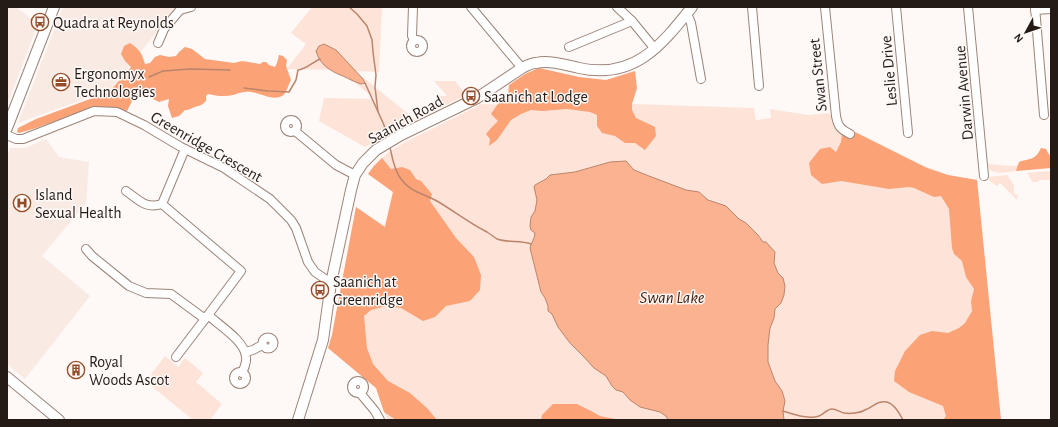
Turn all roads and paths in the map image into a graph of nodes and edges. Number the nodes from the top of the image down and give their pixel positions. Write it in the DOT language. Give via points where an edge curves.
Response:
graph roads {
  1 [pos="54,7"];
  2 [pos="192,7"];
  3 [pos="413,7"];
  4 [pos="471,7"];
  5 [pos="616,7"];
  6 [pos="692,7"];
  7 [pos="752,7"];
  8 [pos="824,7"];
  9 [pos="896,7"];
  10 [pos="968,7"];
  11 [pos="1035,8"];
  12 [pos="1051,9"];
  13 [pos="686,15"];
  14 [pos="632,21"];
  15 [pos="414,40"];
  16 [pos="158,42"];
  17 [pos="569,47"];
  18 [pos="655,49"];
  19 [pos="522,68"];
  20 [pos="700,79"];
  21 [pos="759,86"];
  22 [pos="1044,115"];
  23 [pos="7,128"];
  24 [pos="295,131"];
  25 [pos="908,133"];
  26 [pos="850,134"];
  27 [pos="7,135"];
  28 [pos="185,149"];
  29 [pos="355,175"];
  30 [pos="984,176"];
  31 [pos="126,191"];
  32 [pos="162,204"];
  33 [pos="86,249"];
  34 [pos="330,283"];
  35 [pos="207,317"];
  36 [pos="262,345"];
  37 [pos="245,352"];
  38 [pos="176,357"];
  39 [pos="242,373"];
  40 [pos="7,376"];
  41 [pos="360,393"];
  42 [pos="59,420"];
  43 [pos="298,420"];
  44 [pos="380,420"];
  1 -- 23 [label="main road"];
  2 -- 16 [label="street" via="180,10 164,29"];
  3 -- 15 [label="street"];
  4 -- 19 [label="street"];
  5 -- 14 [label="street"];
  6 -- 13 [label="main road, Saanich Road"];
  7 -- 21 [label="street"];
  8 -- 26 [label="street, Swan Street" via="836,116 841,130"];
  9 -- 25 [label="street, Leslie Drive"];
  10 -- 30 [label="street, Darwin Avenue"];
  11 -- 12 [label="street"];
  11 -- 22 [label="street"];
  13 -- 18 [label="main road, Saanich Road"];
  13 -- 20 [label="street" via="691,23"];
  14 -- 17 [label="street"];
  14 -- 18 [label="street"];
  18 -- 19 [label="main road, Saanich Road" via="639,61 608,71 586,70 548,62"];
  19 -- 29 [label="main road, Saanich Road" via="477,98 388,142 368,156"];
  24 -- 29 [label="street" via="336,165"];
  27 -- 28 [label="street, Greenridge Crescent" via="23,139 94,111 116,112"];
  28 -- 32 [label="street"];
  28 -- 34 [label="street, Greenridge Crescent" via="224,168 279,207 296,228 308,262 315,272"];
  29 -- 34 [label="main road, Saanich Road"];
  31 -- 32 [label="street" via="146,205"];
  32 -- 35 [label="street" via="241,271"];
  33 -- 35 [label="street" via="129,286 146,293 171,294"];
  34 -- 43 [label="main road, Saanich Road" via="322,340"];
  35 -- 37 [label="street" via="238,340"];
  35 -- 38 [label="street"];
  36 -- 37 [label="street"];
  37 -- 39 [label="street" via="247,359"];
  40 -- 42 [label="main road"];
  41 -- 44 [label="street"];
}
